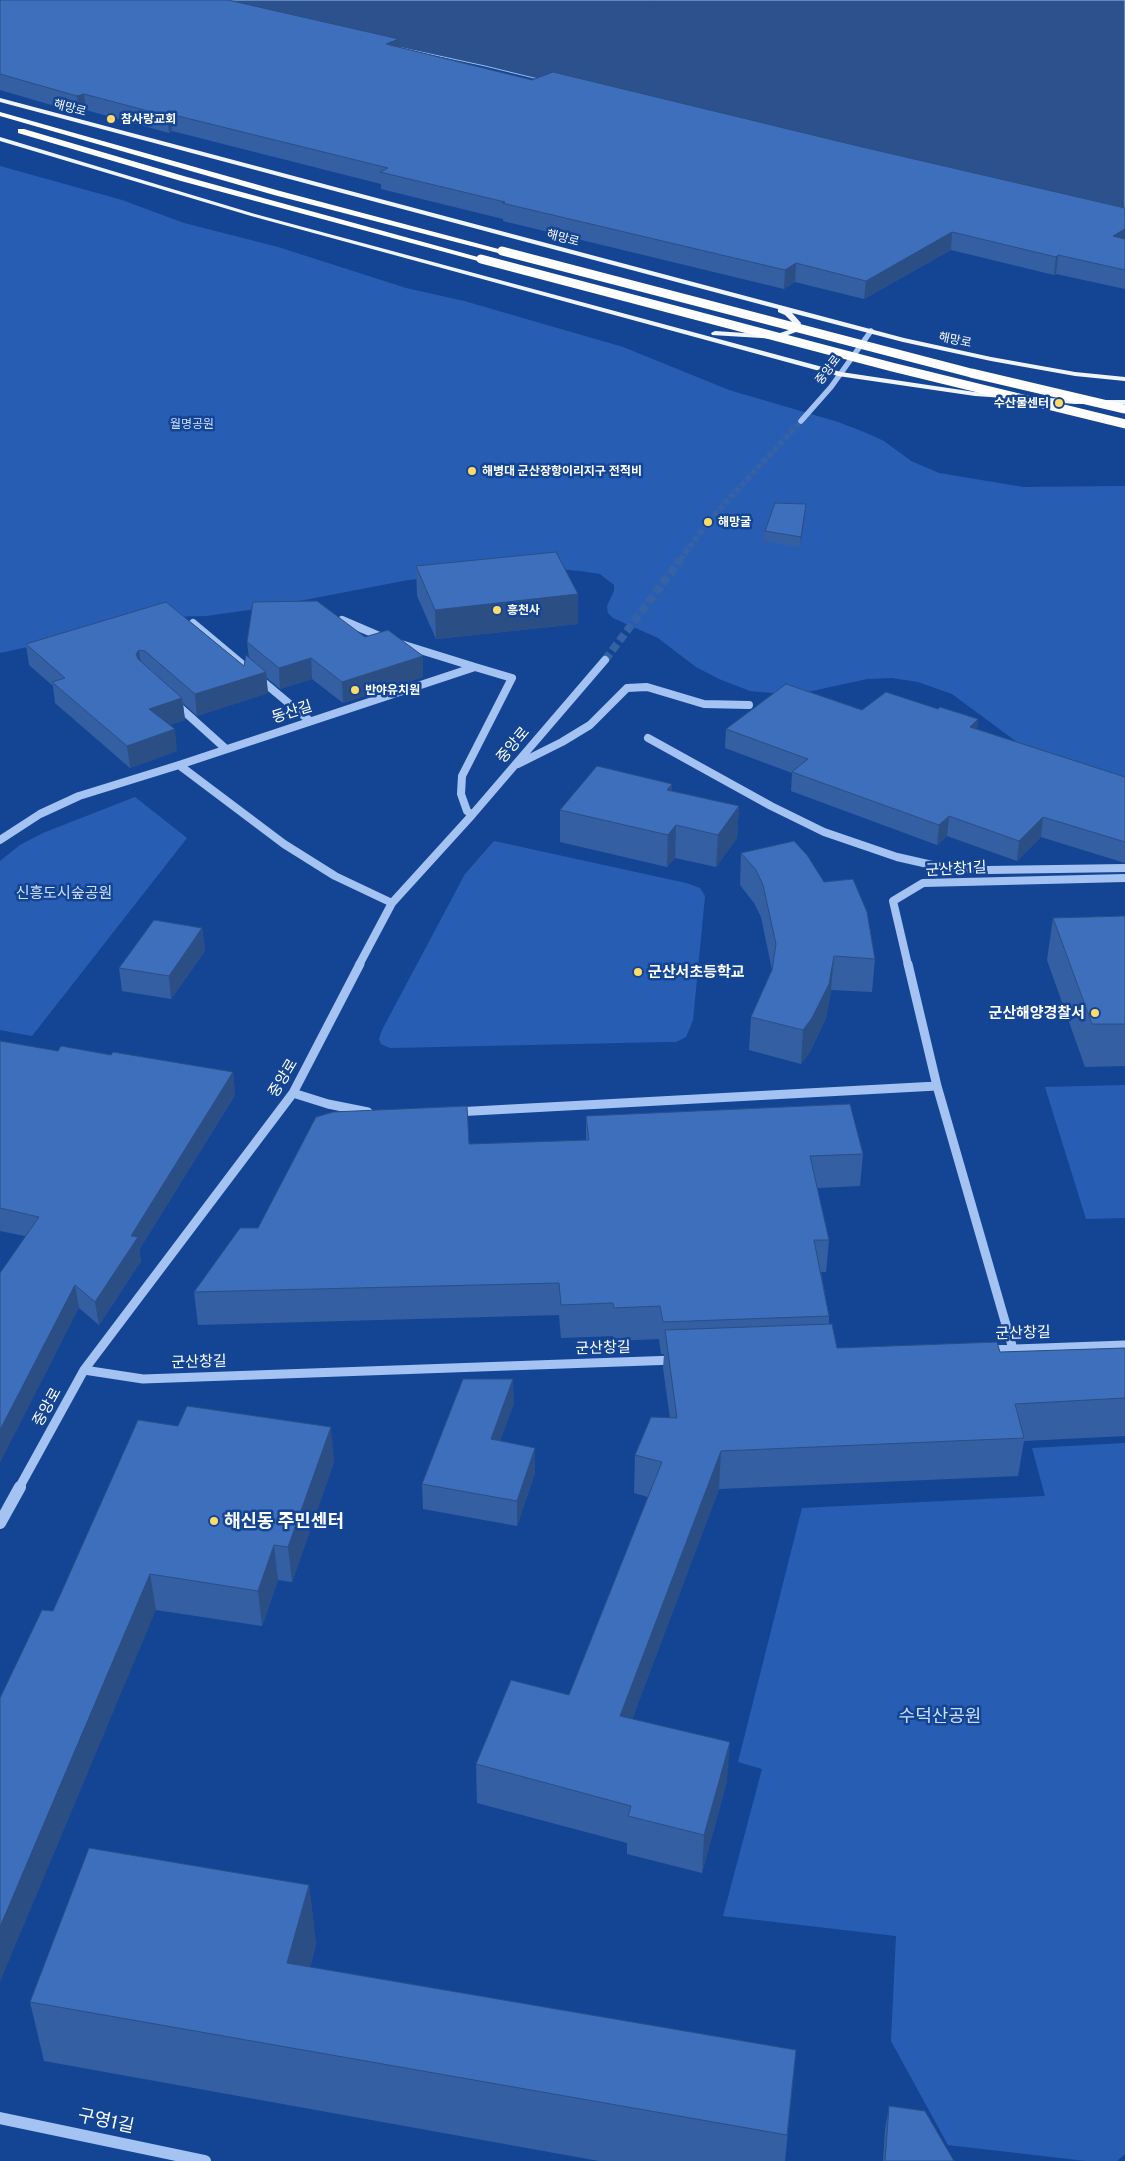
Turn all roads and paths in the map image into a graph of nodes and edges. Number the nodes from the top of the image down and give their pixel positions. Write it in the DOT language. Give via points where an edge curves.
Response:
graph roads {
  1 [pos="0,100"];
  2 [pos="0,114"];
  3 [pos="9,128"];
  4 [pos="0,138"];
  5 [pos="753,300"];
  6 [pos="683,330"];
  7 [pos="871,331"];
  8 [pos="841,374"];
  9 [pos="1125,379"];
  10 [pos="1125,402"];
  11 [pos="1125,409"];
  12 [pos="801,421"];
  13 [pos="1125,424"];
  14 [pos="342,620"];
  15 [pos="193,623"];
  16 [pos="605,660"];
  17 [pos="475,667"];
  18 [pos="166,696"];
  19 [pos="749,705"];
  20 [pos="310,721"];
  21 [pos="648,738"];
  22 [pos="226,749"];
  23 [pos="179,765"];
  24 [pos="513,766"];
  25 [pos="472,815"];
  26 [pos="0,840"];
  27 [pos="1125,868"];
  28 [pos="1125,878"];
  29 [pos="392,903"];
  30 [pos="937,1086"];
  31 [pos="293,1093"];
  32 [pos="376,1112"];
  33 [pos="443,1112"];
  34 [pos="1125,1345"];
  35 [pos="1014,1349"];
  36 [pos="974,1350"];
  37 [pos="687,1360"];
  38 [pos="84,1370"];
  39 [pos="0,1523"];
  40 [pos="0,2118"];
  41 [pos="205,2161"];
  1 -- 5 [label="main road, 해망로"];
  2 -- 11 [label="highway, bridge" via="276,193 971,373"];
  3 -- 13 [label="highway, bridge" via="481,259"];
  4 -- 6 [label="main road" via="253,215"];
  5 -- 6 [label="main road" via="788,313 797,323 792,332 774,337"];
  5 -- 7 [label="main road, 해망로"];
  6 -- 8 [label="main road"];
  7 -- 8 [label="street, 중앙로"];
  7 -- 9 [label="main road, 해망로" via="991,359"];
  8 -- 10 [label="main road" via="975,394 1075,402"];
  8 -- 12 [label="street, 중앙로"];
  14 -- 17 [label="street" via="385,638"];
  15 -- 20 [label="street"];
  16 -- 24 [label="street, 중앙로"];
  17 -- 20 [label="street, 동산길"];
  17 -- 25 [label="street" via="512,678 462,776 461,794"];
  18 -- 22 [label="street"];
  19 -- 24 [label="street" via="704,704 647,687 627,688 590,725"];
  20 -- 22 [label="street, 동산길"];
  21 -- 27 [label="street" via="824,832 896,857 940,867 988,870"];
  22 -- 23 [label="street, 동산길"];
  23 -- 26 [label="street, 동산길" via="79,796 40,814"];
  23 -- 29 [label="street" via="284,844 335,876"];
  24 -- 25 [label="street, 중앙로"];
  25 -- 29 [label="street, 중앙로"];
  28 -- 30 [label="street, 군산창1길" via="922,883 893,901"];
  29 -- 31 [label="street, 중앙로"];
  30 -- 33 [label="street"];
  30 -- 35 [label="street"];
  31 -- 32 [label="street" via="358,1111"];
  31 -- 38 [label="street, 중앙로"];
  34 -- 35 [label="street, 군산창길"];
  35 -- 36 [label="street, 군산창길"];
  37 -- 38 [label="street, 군산창길" via="143,1379"];
  38 -- 39 [label="street, 중앙로"];
  40 -- 41 [label="street, 구영1길"];
}
